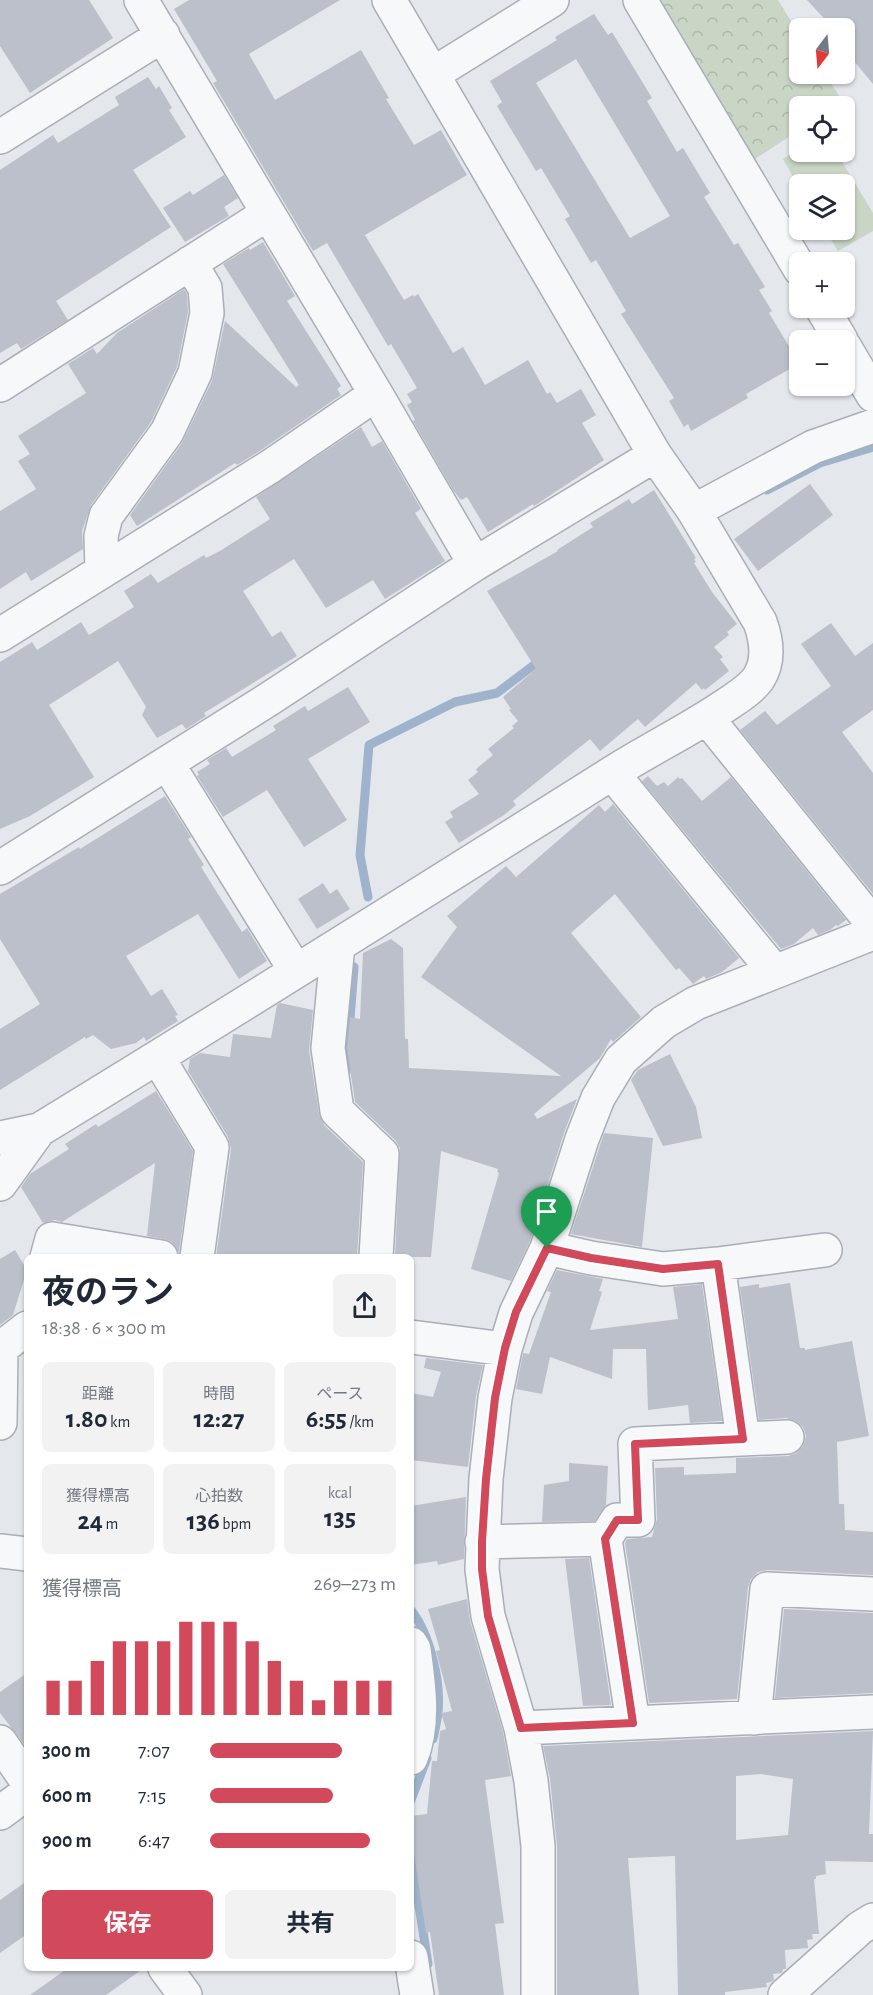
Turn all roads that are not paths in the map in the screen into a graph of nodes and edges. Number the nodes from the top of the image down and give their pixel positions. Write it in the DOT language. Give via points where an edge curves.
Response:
graph roads {
  1 [pos="141,0"];
  2 [pos="389,0"];
  3 [pos="552,0"];
  4 [pos="640,0"];
  5 [pos="163,35"];
  6 [pos="434,74"];
  7 [pos="0,137"];
  8 [pos="267,214"];
  9 [pos="790,252"];
  10 [pos="190,263"];
  11 [pos="855,365"];
  12 [pos="0,385"];
  13 [pos="376,394"];
  14 [pos="873,395"];
  15 [pos="873,426"];
  16 [pos="655,455"];
  17 [pos="699,521"];
  18 [pos="475,564"];
  19 [pos="102,571"];
  20 [pos="0,635"];
  21 [pos="707,718"];
  22 [pos="167,763"];
  23 [pos="612,773"];
  24 [pos="0,868"];
  25 [pos="873,924"];
  26 [pos="873,933"];
  27 [pos="338,945"];
  28 [pos="296,971"];
  29 [pos="774,971"];
  30 [pos="158,1058"];
  31 [pos="39,1130"];
  32 [pos="0,1138"];
  33 [pos="0,1184"];
  34 [pos="547,1248"];
  35 [pos="825,1251"];
  36 [pos="48,1254"];
  37 [pos="143,1254"];
  38 [pos="197,1254"];
  39 [pos="376,1254"];
  40 [pos="718,1264"];
  41 [pos="24,1330"];
  42 [pos="414,1337"];
  43 [pos="505,1348"];
  44 [pos="1,1349"];
  45 [pos="0,1423"];
  46 [pos="787,1437"];
  47 [pos="743,1439"];
  48 [pos="605,1539"];
  49 [pos="482,1542"];
  50 [pos="0,1551"];
  51 [pos="24,1554"];
  52 [pos="873,1594"];
  53 [pos="414,1649"];
  54 [pos="873,1712"];
  55 [pos="754,1718"];
  56 [pos="633,1723"];
  57 [pos="415,1724"];
  58 [pos="521,1728"];
  59 [pos="0,1742"];
  60 [pos="414,1751"];
  61 [pos="24,1777"];
  62 [pos="24,1795"];
  63 [pos="0,1813"];
  64 [pos="873,1920"];
  65 [pos="413,1971"];
  66 [pos="417,1995"];
  67 [pos="538,1995"];
  68 [pos="784,1995"];
  1 -- 5 [label="street"];
  2 -- 6 [label="street"];
  3 -- 6 [label="street"];
  4 -- 9 [label="street"];
  5 -- 7 [label="street"];
  5 -- 8 [label="street"];
  6 -- 16 [label="street"];
  8 -- 10 [label="street"];
  8 -- 13 [label="street"];
  10 -- 12 [label="street"];
  10 -- 19 [label="street" via="205,288 207,313 195,373 167,432 106,516 101,536"];
  11 -- 14 [label="street"];
  13 -- 18 [label="street"];
  13 -- 19 [label="street" via="271,466"];
  15 -- 17 [label="street" via="813,447"];
  16 -- 17 [label="street"];
  16 -- 18 [label="street"];
  17 -- 21 [label="street" via="760,622 767,658 758,678 744,693"];
  18 -- 22 [label="street"];
  19 -- 20 [label="street"];
  21 -- 23 [label="street"];
  21 -- 25 [label="street"];
  22 -- 24 [label="street"];
  22 -- 28 [label="street"];
  23 -- 27 [label="street"];
  23 -- 29 [label="street"];
  26 -- 29 [label="street"];
  27 -- 28 [label="street"];
  27 -- 39 [label="street" via="328,1048 337,1111 382,1154"];
  28 -- 30 [label="street"];
  29 -- 34 [label="street" via="696,1003 664,1022 621,1060 598,1098"];
  30 -- 31 [label="street"];
  30 -- 38 [label="street" via="212,1147"];
  31 -- 32 [label="street"];
  31 -- 33 [label="street"];
  34 -- 40 [label="street" via="663,1269"];
  34 -- 43 [label="street" via="516,1312"];
  35 -- 40 [label="street"];
  36 -- 37 [label="street" via="52,1239"];
  40 -- 47 [label="street"];
  41 -- 44 [label="street"];
  42 -- 43 [label="street"];
  43 -- 49 [label="street" via="495,1398"];
  44 -- 45 [label="street"];
  46 -- 47 [label="street"];
  47 -- 48 [label="street" via="635,1444 638,1520 617,1520"];
  48 -- 49 [label="street"];
  48 -- 56 [label="street"];
  49 -- 58 [label="street" via="488,1616"];
  50 -- 51 [label="street"];
  52 -- 55 [label="street" via="767,1588"];
  53 -- 57 [label="street" via="420,1689"];
  54 -- 55 [label="street"];
  55 -- 56 [label="street"];
  56 -- 58 [label="street"];
  57 -- 60 [label="street"];
  58 -- 67 [label="street" via="538,1846"];
  59 -- 61 [label="street"];
  62 -- 63 [label="street"];
  64 -- 68 [label="street"];
  65 -- 66 [label="street"];
}
